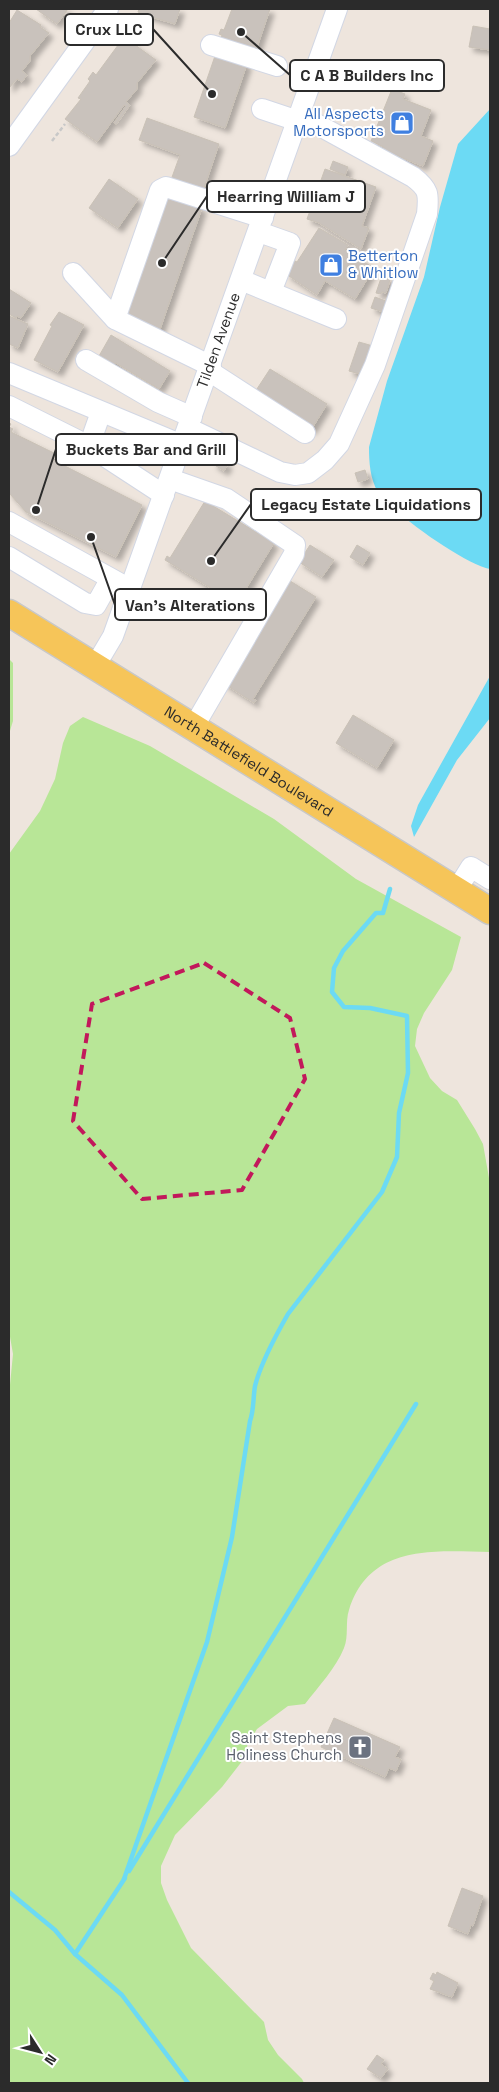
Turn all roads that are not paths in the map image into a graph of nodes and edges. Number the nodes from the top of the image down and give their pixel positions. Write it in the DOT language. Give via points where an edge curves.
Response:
graph roads {
  1 [pos="108,9"];
  2 [pos="337,9"];
  3 [pos="211,45"];
  4 [pos="277,66"];
  5 [pos="262,109"];
  6 [pos="299,118"];
  7 [pos="9,146"];
  8 [pos="261,225"];
  9 [pos="72,273"];
  10 [pos="241,280"];
  11 [pos="271,292"];
  12 [pos="115,319"];
  13 [pos="336,319"];
  14 [pos="86,360"];
  15 [pos="210,369"];
  16 [pos="9,373"];
  17 [pos="9,406"];
  18 [pos="101,412"];
  19 [pos="188,430"];
  20 [pos="305,433"];
  21 [pos="89,446"];
  22 [pos="167,487"];
  23 [pos="9,522"];
  24 [pos="9,557"];
  25 [pos="110,580"];
  26 [pos="130,589"];
  27 [pos="96,605"];
  28 [pos="9,613"];
  29 [pos="117,626"];
  30 [pos="94,668"];
  31 [pos="192,728"];
  32 [pos="490,879"];
  33 [pos="456,891"];
  34 [pos="490,911"];
  1 -- 7 [label="street"];
  2 -- 6 [label="street, Tilden Avenue"];
  3 -- 4 [label="street"];
  5 -- 6 [label="street"];
  6 -- 8 [label="street, Tilden Avenue"];
  6 -- 19 [label="street" via="425,186 427,214 375,365 339,444 308,473 280,472"];
  8 -- 10 [label="street, Tilden Avenue"];
  8 -- 11 [label="street" via="290,243"];
  8 -- 12 [label="street" via="166,187 160,190"];
  9 -- 12 [label="street"];
  10 -- 11 [label="street"];
  10 -- 15 [label="street, Tilden Avenue"];
  11 -- 13 [label="street"];
  12 -- 15 [label="street"];
  14 -- 19 [label="street" via="158,402"];
  15 -- 19 [label="street, Tilden Avenue"];
  15 -- 20 [label="street"];
  16 -- 18 [label="street"];
  17 -- 21 [label="street"];
  18 -- 19 [label="street"];
  18 -- 21 [label="street"];
  19 -- 22 [label="street, Tilden Avenue"];
  21 -- 22 [label="street"];
  22 -- 26 [label="street, Tilden Avenue"];
  22 -- 31 [label="street" via="227,499 295,545 294,554"];
  23 -- 25 [label="street"];
  24 -- 27 [label="street" via="84,603"];
  25 -- 26 [label="street"];
  25 -- 27 [label="street"];
  26 -- 29 [label="street, Tilden Avenue"];
  27 -- 29 [label="street"];
  28 -- 30 [label="main road, North Battlefield Boulevard"];
  29 -- 30 [label="street, Tilden Avenue"];
  30 -- 31 [label="main road, North Battlefield Boulevard"];
  31 -- 33 [label="main road, North Battlefield Boulevard"];
  32 -- 33 [label="street" via="471,868"];
  33 -- 34 [label="main road, North Battlefield Boulevard"];
}
